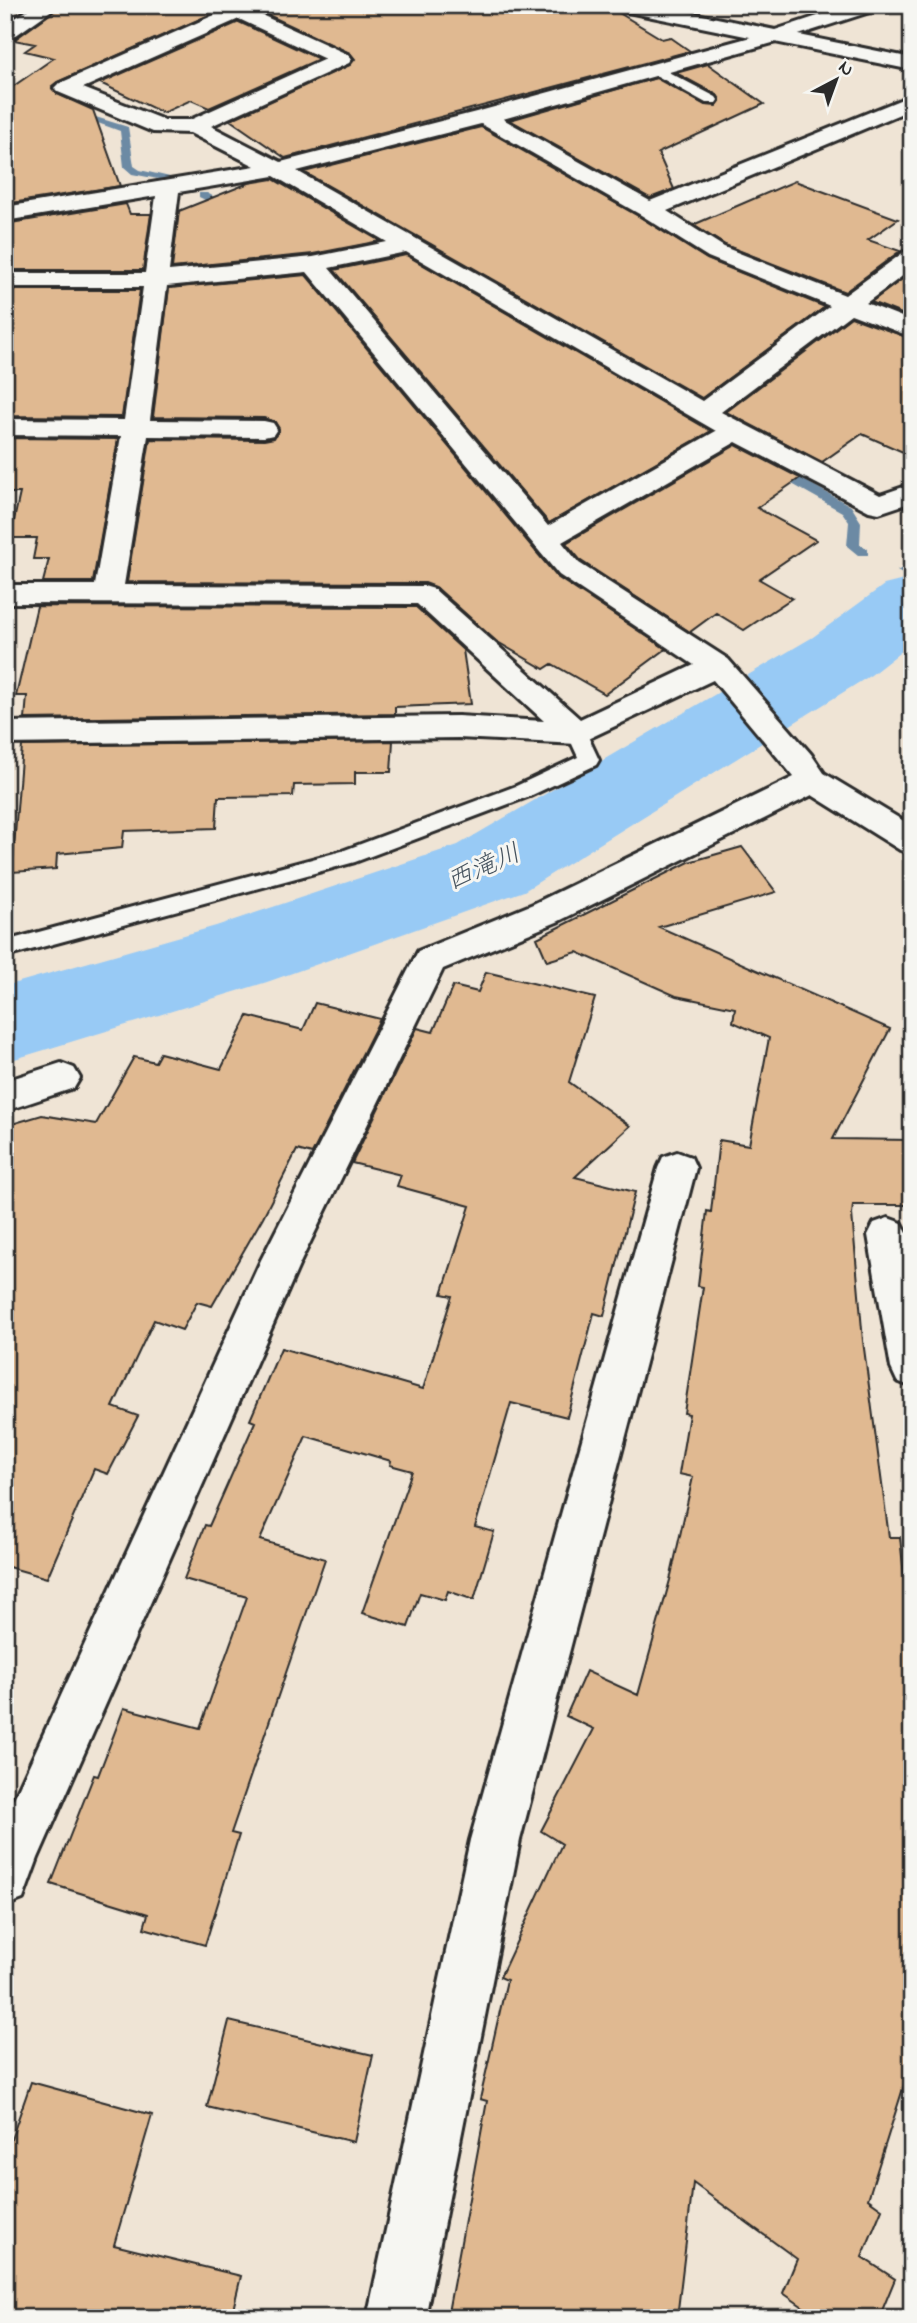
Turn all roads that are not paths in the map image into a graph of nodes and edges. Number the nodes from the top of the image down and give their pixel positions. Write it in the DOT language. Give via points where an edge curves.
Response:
graph roads {
  1 [pos="49,5"];
  2 [pos="623,5"];
  3 [pos="872,5"];
  4 [pos="247,9"];
  5 [pos="5,34"];
  6 [pos="776,36"];
  7 [pos="912,64"];
  8 [pos="655,69"];
  9 [pos="711,100"];
  10 [pos="912,101"];
  11 [pos="484,117"];
  12 [pos="194,126"];
  13 [pos="278,169"];
  14 [pos="168,189"];
  15 [pos="649,210"];
  16 [pos="5,214"];
  17 [pos="410,244"];
  18 [pos="912,257"];
  19 [pos="313,264"];
  20 [pos="5,280"];
  21 [pos="154,280"];
  22 [pos="847,306"];
  23 [pos="912,330"];
  24 [pos="705,411"];
  25 [pos="5,428"];
  26 [pos="135,428"];
  27 [pos="264,429"];
  28 [pos="735,430"];
  29 [pos="912,492"];
  30 [pos="542,541"];
  31 [pos="108,595"];
  32 [pos="7,602"];
  33 [pos="724,673"];
  34 [pos="5,733"];
  35 [pos="577,733"];
  36 [pos="813,781"];
  37 [pos="912,842"];
  38 [pos="5,949"];
  39 [pos="61,1078"];
  40 [pos="5,1096"];
  41 [pos="677,1168"];
  42 [pos="888,1235"];
  43 [pos="912,1368"];
  44 [pos="5,1881"];
  45 [pos="396,2318"];
  1 -- 5 [label="street"];
  2 -- 6 [label="street"];
  3 -- 6 [label="street"];
  4 -- 12 [label="street" via="342,59"];
  4 -- 12 [label="street" via="65,88 161,127"];
  6 -- 7 [label="street"];
  6 -- 8 [label="street"];
  8 -- 9 [label="lane"];
  8 -- 11 [label="street"];
  10 -- 15 [label="street"];
  11 -- 13 [label="street"];
  11 -- 15 [label="street"];
  12 -- 13 [label="street"];
  13 -- 14 [label="street"];
  13 -- 17 [label="street"];
  14 -- 16 [label="street"];
  14 -- 21 [label="street"];
  15 -- 22 [label="street" via="716,252"];
  17 -- 19 [label="street"];
  17 -- 24 [label="street"];
  18 -- 22 [label="street"];
  19 -- 21 [label="street"];
  19 -- 30 [label="street"];
  20 -- 21 [label="street"];
  21 -- 26 [label="street"];
  22 -- 23 [label="street"];
  22 -- 24 [label="street"];
  24 -- 28 [label="street"];
  25 -- 26 [label="street"];
  26 -- 27 [label="street"];
  26 -- 31 [label="street"];
  28 -- 29 [label="street" via="880,505"];
  28 -- 30 [label="street"];
  30 -- 33 [label="street" via="569,569"];
  31 -- 32 [label="street"];
  31 -- 35 [label="street" via="424,595"];
  33 -- 35 [label="street"];
  33 -- 36 [label="street"];
  34 -- 35 [label="street" via="458,727"];
  35 -- 38 [label="lane" via="589,760 523,791 347,857"];
  36 -- 37 [label="street"];
  36 -- 44 [label="street" via="545,913 430,960 281,1261"];
  39 -- 40 [label="street"];
  41 -- 45 [label="street" via="495,1840"];
  42 -- 43 [label="street"];
}
